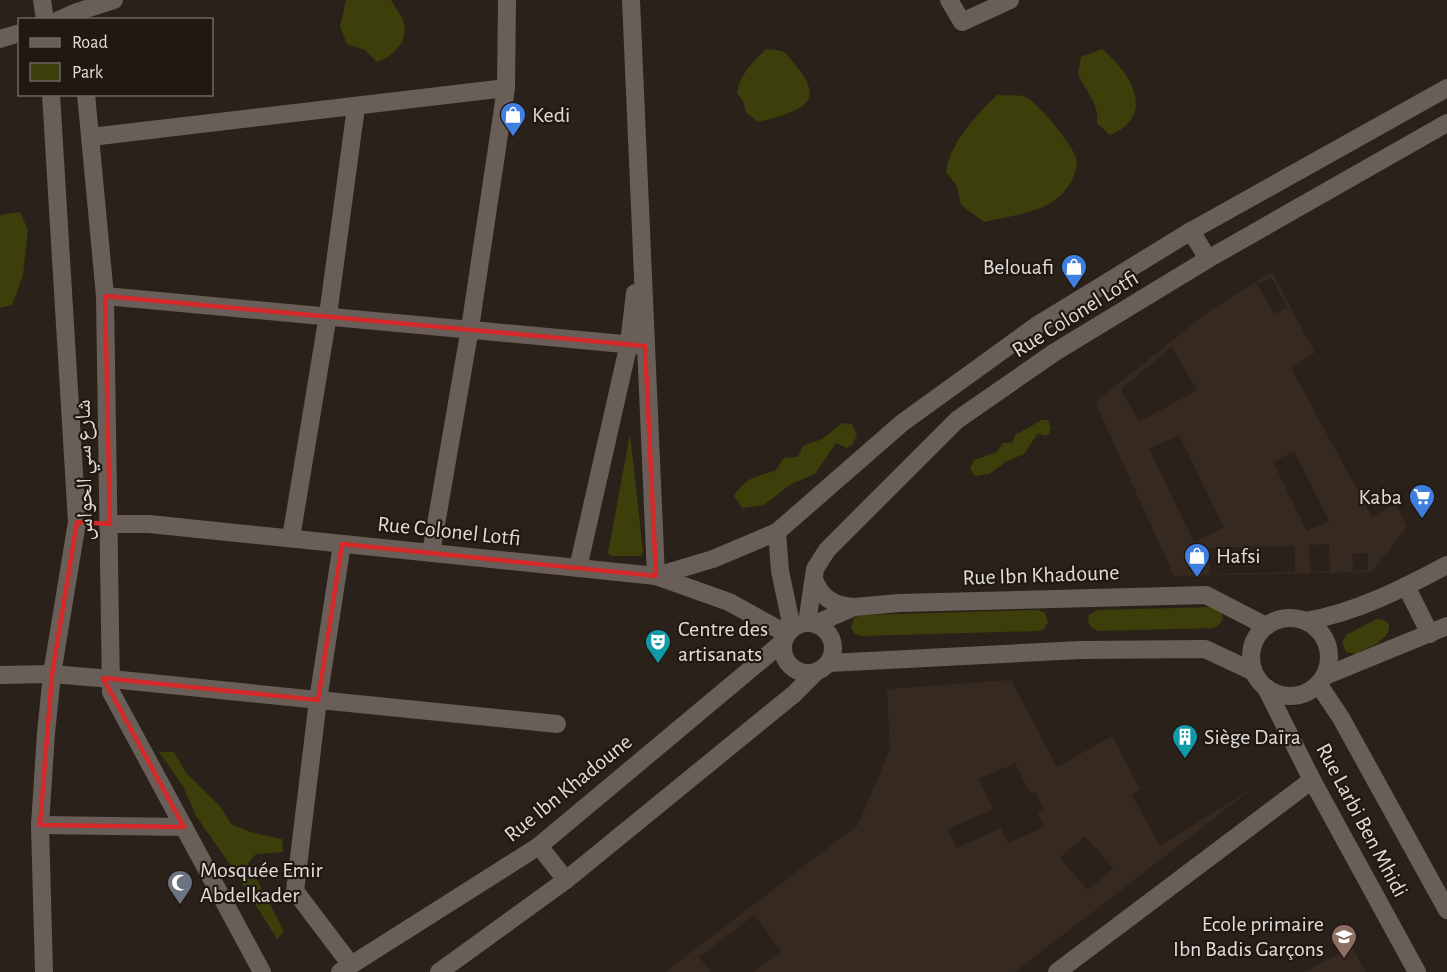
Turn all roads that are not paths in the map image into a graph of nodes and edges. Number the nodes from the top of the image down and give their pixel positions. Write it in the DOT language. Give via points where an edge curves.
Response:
graph roads {
  1 [pos="42,0"];
  2 [pos="114,0"];
  3 [pos="507,0"];
  4 [pos="631,0"];
  5 [pos="949,0"];
  6 [pos="1010,0"];
  7 [pos="77,11"];
  8 [pos="45,18"];
  9 [pos="63,18"];
  10 [pos="18,34"];
  11 [pos="0,39"];
  12 [pos="506,88"];
  13 [pos="1447,88"];
  14 [pos="51,96"];
  15 [pos="86,96"];
  16 [pos="356,107"];
  17 [pos="1447,123"];
  18 [pos="91,137"];
  19 [pos="1191,231"];
  20 [pos="1208,260"];
  21 [pos="105,296"];
  22 [pos="328,315"];
  23 [pos="470,328"];
  24 [pos="637,344"];
  25 [pos="77,522"];
  26 [pos="110,524"];
  27 [pos="777,532"];
  28 [pos="291,538"];
  29 [pos="342,544"];
  30 [pos="431,553"];
  31 [pos="1447,565"];
  32 [pos="578,568"];
  33 [pos="656,576"];
  34 [pos="814,579"];
  35 [pos="1406,586"];
  36 [pos="854,607"];
  37 [pos="1306,621"];
  38 [pos="1266,626"];
  39 [pos="1447,626"];
  40 [pos="797,630"];
  41 [pos="1430,634"];
  42 [pos="822,668"];
  43 [pos="1252,671"];
  44 [pos="52,674"];
  45 [pos="0,675"];
  46 [pos="111,679"];
  47 [pos="1322,680"];
  48 [pos="1267,690"];
  49 [pos="318,700"];
  50 [pos="558,724"];
  51 [pos="1312,780"];
  52 [pos="40,825"];
  53 [pos="184,827"];
  54 [pos="539,846"];
  55 [pos="566,880"];
  56 [pos="1447,910"];
  57 [pos="345,968"];
  58 [pos="44,972"];
  59 [pos="262,972"];
  60 [pos="439,972"];
  61 [pos="1057,972"];
  62 [pos="1417,972"];
  1 -- 8 [label="street"];
  2 -- 7 [label="street"];
  3 -- 12 [label="street"];
  4 -- 24 [label="street" via="643,238"];
  5 -- 6 [label="street" via="963,22"];
  7 -- 9 [label="street"];
  10 -- 11 [label="street"];
  12 -- 16 [label="street"];
  12 -- 23 [label="street"];
  13 -- 19 [label="street, Rue Colonel Lotfi"];
  14 -- 25 [label="street, شارع سي الحواس"];
  15 -- 18 [label="street, شارع سي الحواس"];
  16 -- 18 [label="street"];
  16 -- 22 [label="street"];
  17 -- 20 [label="street, Rue Colonel Lotfi"];
  18 -- 21 [label="street, شارع سي الحواس"];
  19 -- 20 [label="street"];
  19 -- 27 [label="street, Rue Colonel Lotfi" via="1036,326 935,398"];
  20 -- 34 [label="street, Rue Colonel Lotfi" via="1055,352 957,420 827,550 815,569"];
  21 -- 22 [label="street"];
  21 -- 26 [label="street, شارع سي الحواس"];
  22 -- 23 [label="street"];
  22 -- 28 [label="street"];
  23 -- 24 [label="street"];
  23 -- 30 [label="street"];
  24 -- 32 [label="street"];
  24 -- 33 [label="street"];
  25 -- 26 [label="street, Rue Colonel Lotfi"];
  25 -- 44 [label="street, شارع سي الحواس"];
  26 -- 28 [label="street, Rue Colonel Lotfi"];
  26 -- 46 [label="street, شارع سي الحواس"];
  27 -- 33 [label="street, Rue Colonel Lotfi" via="713,559"];
  27 -- 40 [label="street" via="780,571"];
  28 -- 29 [label="street, Rue Colonel Lotfi"];
  29 -- 30 [label="street, Rue Colonel Lotfi"];
  29 -- 49 [label="street"];
  30 -- 32 [label="street, Rue Colonel Lotfi"];
  31 -- 35 [label="street"];
  32 -- 33 [label="street, Rue Colonel Lotfi"];
  33 -- 40 [label="street"];
  34 -- 36 [label="street" via="818,589 833,603"];
  34 -- 40 [label="street, Rue Colonel Lotfi"];
  35 -- 37 [label="street"];
  35 -- 41 [label="street"];
  36 -- 38 [label="street, Rue Ibn Khadoune" via="1206,595"];
  36 -- 40 [label="street, Rue Ibn Khadoune"];
  37 -- 38 [label="street" via="1278,619"];
  37 -- 47 [label="street" via="1325,638 1329,651"];
  38 -- 43 [label="street" via="1250,651"];
  39 -- 41 [label="street"];
  40 -- 42 [label="street" via="822,627 832,639 833,655"];
  40 -- 42 [label="street" via="783,651 790,666 806,673"];
  40 -- 54 [label="street, Rue Ibn Khadoune"];
  41 -- 47 [label="street"];
  42 -- 43 [label="street" via="1081,650 1205,649"];
  42 -- 55 [label="street"];
  43 -- 48 [label="street"];
  44 -- 45 [label="street"];
  44 -- 46 [label="street"];
  44 -- 52 [label="street, شارع سي الحواس"];
  46 -- 49 [label="street"];
  46 -- 53 [label="street, شارع سي الحواس" via="111,692"];
  47 -- 48 [label="street" via="1310,692 1288,697"];
  47 -- 56 [label="street, Rue Larbi Ben Mhidi"];
  48 -- 51 [label="street, Rue Larbi Ben Mhidi"];
  49 -- 50 [label="street"];
  49 -- 57 [label="street" via="295,891"];
  51 -- 61 [label="street"];
  51 -- 62 [label="street, Rue Larbi Ben Mhidi"];
  52 -- 53 [label="street"];
  52 -- 58 [label="street, شارع سي الحواس"];
  53 -- 59 [label="street, شارع سي الحواس"];
  54 -- 55 [label="street"];
  54 -- 57 [label="street, Rue Ibn Khadoune"];
  55 -- 60 [label="street"];
}
